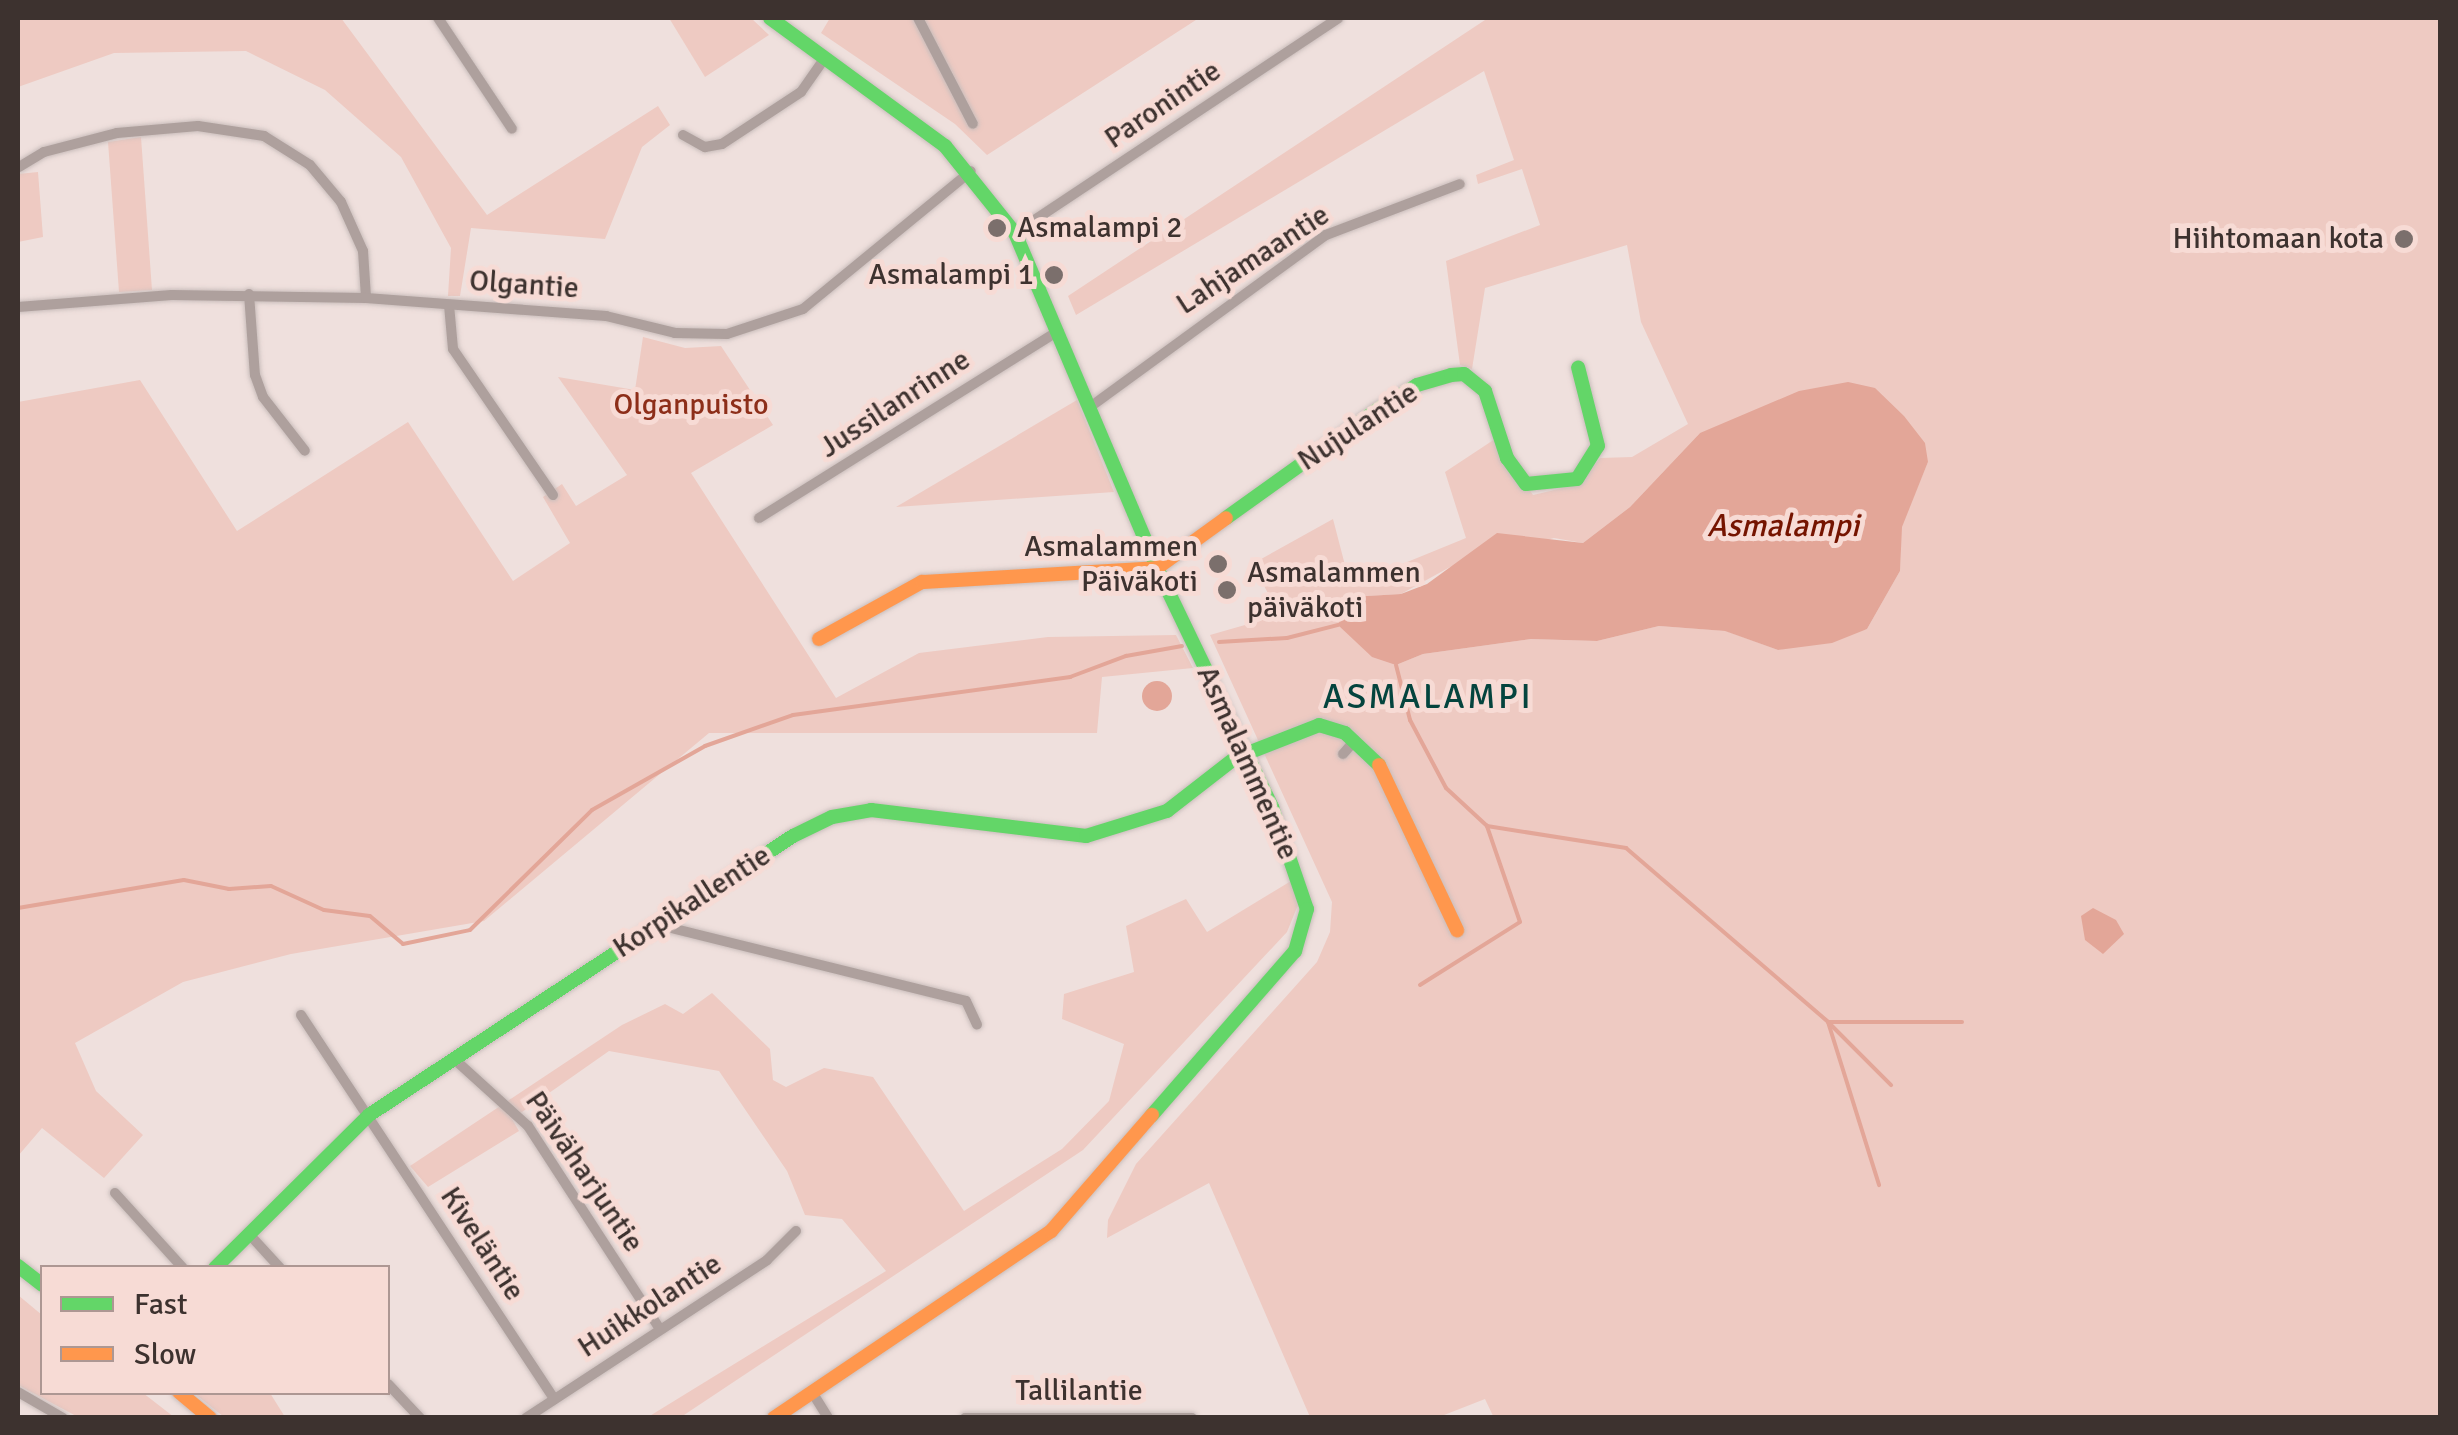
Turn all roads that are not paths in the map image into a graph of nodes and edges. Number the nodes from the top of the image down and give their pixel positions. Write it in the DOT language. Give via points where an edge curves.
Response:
graph roads {
  1 [pos="438,18"];
  2 [pos="770,18"];
  3 [pos="918,18"];
  4 [pos="1338,18"];
  5 [pos="823,60"];
  6 [pos="973,124"];
  7 [pos="512,129"];
  8 [pos="682,134"];
  9 [pos="20,168"];
  10 [pos="970,170"];
  11 [pos="1460,184"];
  12 [pos="1015,233"];
  13 [pos="248,294"];
  14 [pos="366,298"];
  15 [pos="449,305"];
  16 [pos="18,307"];
  17 [pos="1058,331"];
  18 [pos="1578,367"];
  19 [pos="1090,407"];
  20 [pos="305,452"];
  21 [pos="553,495"];
  22 [pos="759,518"];
  23 [pos="1157,568"];
  24 [pos="819,639"];
  25 [pos="1355,740"];
  26 [pos="1245,754"];
  27 [pos="1343,754"];
  28 [pos="658,925"];
  29 [pos="1457,930"];
  30 [pos="302,1015"];
  31 [pos="977,1025"];
  32 [pos="452,1056"];
  33 [pos="369,1116"];
  34 [pos="115,1193"];
  35 [pos="796,1231"];
  36 [pos="249,1234"];
  37 [pos="180,1265"];
  38 [pos="219,1265"];
  39 [pos="277,1265"];
  40 [pos="18,1266"];
  41 [pos="40,1282"];
  42 [pos="660,1330"];
  43 [pos="390,1386"];
  44 [pos="18,1392"];
  45 [pos="812,1392"];
  46 [pos="183,1395"];
  47 [pos="554,1399"];
  48 [pos="63,1418"];
  49 [pos="210,1418"];
  50 [pos="420,1418"];
  51 [pos="526,1418"];
  52 [pos="774,1418"];
  53 [pos="828,1418"];
  54 [pos="965,1418"];
  55 [pos="1192,1418"];
  1 -- 7 [label="street"];
  2 -- 5 [label="street, Asmalammentie"];
  3 -- 6 [label="street"];
  4 -- 12 [label="street, Paronintie"];
  5 -- 8 [label="street" via="801,92 722,144 705,147"];
  5 -- 10 [label="street, Asmalammentie" via="914,121"];
  9 -- 14 [label="street" via="44,152 117,132 198,126 264,136 310,165 341,202 363,251"];
  10 -- 12 [label="street, Asmalammentie"];
  10 -- 15 [label="street, Olgantie" via="848,278 764,327 699,336 606,316"];
  11 -- 19 [label="street, Lahjamaantie" via="1326,234"];
  12 -- 17 [label="street, Asmalammentie"];
  13 -- 14 [label="street, Olgantie"];
  13 -- 16 [label="street, Olgantie"];
  13 -- 20 [label="street" via="255,375 263,397"];
  14 -- 15 [label="street, Olgantie"];
  15 -- 21 [label="street" via="452,349"];
  17 -- 19 [label="street, Asmalammentie"];
  17 -- 22 [label="street, Jussilanrinne"];
  18 -- 23 [label="street, Nujulantie" via="1598,446 1577,480 1526,484 1506,458 1484,391 1464,374 1450,375 1417,385 1377,410"];
  19 -- 23 [label="street, Asmalammentie"];
  23 -- 24 [label="street" via="922,582"];
  23 -- 26 [label="street, Asmalammentie"];
  25 -- 26 [label="street, Korpikallentie" via="1319,725"];
  25 -- 27 [label="street"];
  25 -- 29 [label="street" via="1392,782"];
  26 -- 28 [label="street, Korpikallentie" via="1167,811 1086,836 871,810 832,817"];
  26 -- 45 [label="street, Asmalammentie" via="1303,891 1307,922 1295,951 1052,1230"];
  28 -- 31 [label="street" via="966,1001"];
  28 -- 32 [label="street, Korpikallentie"];
  30 -- 33 [label="street, Kiveläntie"];
  32 -- 33 [label="street, Korpikallentie"];
  32 -- 42 [label="street, Päiväharjuntie" via="528,1126"];
  33 -- 36 [label="street, Korpikallentie"];
  33 -- 47 [label="street, Kiveläntie"];
  34 -- 37 [label="street"];
  35 -- 42 [label="street, Huikkolantie" via="767,1260"];
  36 -- 38 [label="street, Korpikallentie"];
  36 -- 39 [label="street"];
  40 -- 41 [label="street"];
  42 -- 47 [label="street, Huikkolantie"];
  43 -- 50 [label="street"];
  44 -- 48 [label="street"];
  45 -- 52 [label="street, Asmalammentie"];
  45 -- 53 [label="street"];
  46 -- 49 [label="street"];
  47 -- 51 [label="street, Huikkolantie"];
  54 -- 55 [label="street, Tallilantie"];
}
